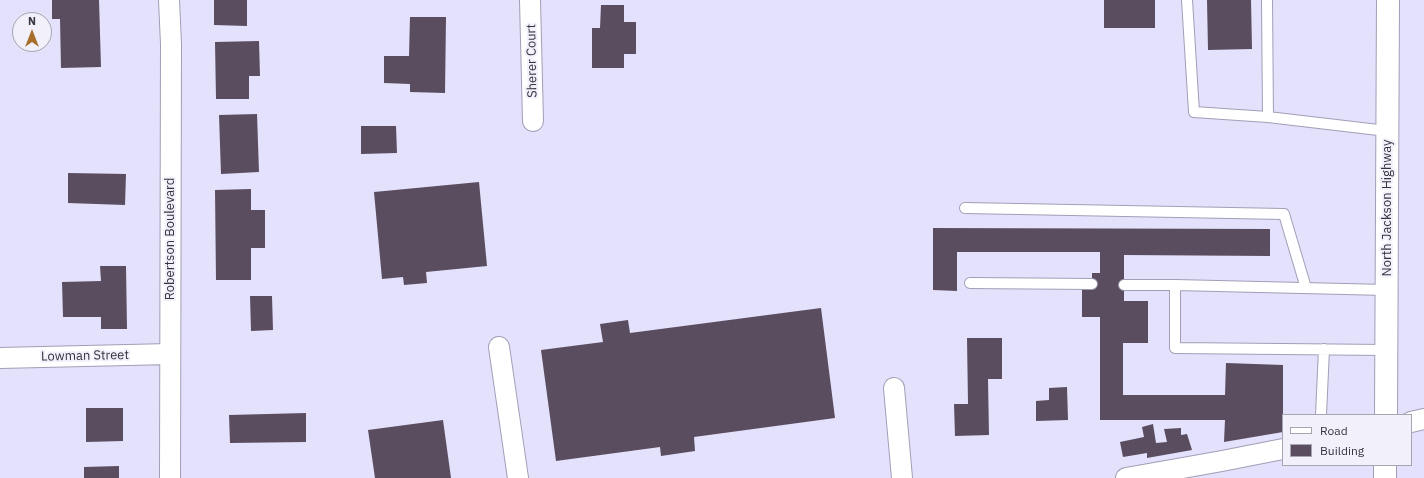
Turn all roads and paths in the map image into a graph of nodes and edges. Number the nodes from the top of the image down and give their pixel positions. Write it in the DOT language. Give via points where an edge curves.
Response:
graph roads {
  1 [pos="169,0"];
  2 [pos="530,0"];
  3 [pos="1187,0"];
  4 [pos="1267,0"];
  5 [pos="1388,0"];
  6 [pos="1268,117"];
  7 [pos="533,121"];
  8 [pos="1387,131"];
  9 [pos="966,208"];
  10 [pos="970,283"];
  11 [pos="1092,284"];
  12 [pos="1124,285"];
  13 [pos="1175,285"];
  14 [pos="1306,288"];
  15 [pos="1387,290"];
  16 [pos="499,347"];
  17 [pos="1324,349"];
  18 [pos="1386,350"];
  19 [pos="170,354"];
  20 [pos="0,358"];
  21 [pos="894,388"];
  22 [pos="1321,414"];
  23 [pos="1386,414"];
  24 [pos="1424,419"];
  25 [pos="1412,422"];
  26 [pos="1282,449"];
  27 [pos="1385,466"];
  28 [pos="170,478"];
  29 [pos="518,478"];
  30 [pos="902,478"];
  31 [pos="1126,478"];
  32 [pos="1385,478"];
  1 -- 19 [label="street, Robertson Boulevard"];
  2 -- 7 [label="street, Sherer Court"];
  3 -- 6 [label="lane" via="1194,112"];
  4 -- 6 [label="lane"];
  5 -- 8 [label="highway, North Jackson Highway"];
  6 -- 8 [label="lane"];
  8 -- 15 [label="highway, North Jackson Highway"];
  9 -- 14 [label="lane" via="1284,214"];
  10 -- 11 [label="lane"];
  12 -- 13 [label="lane"];
  13 -- 14 [label="lane"];
  13 -- 17 [label="lane" via="1175,348"];
  14 -- 15 [label="lane"];
  15 -- 18 [label="highway, North Jackson Highway"];
  16 -- 29 [label="street"];
  17 -- 18 [label="lane"];
  17 -- 22 [label="lane"];
  18 -- 23 [label="highway, North Jackson Highway"];
  19 -- 20 [label="street, Lowman Street"];
  19 -- 28 [label="street, Robertson Boulevard"];
  21 -- 30 [label="street"];
  24 -- 25 [label="street"];
  26 -- 31 [label="street"];
  27 -- 32 [label="highway"];
}
